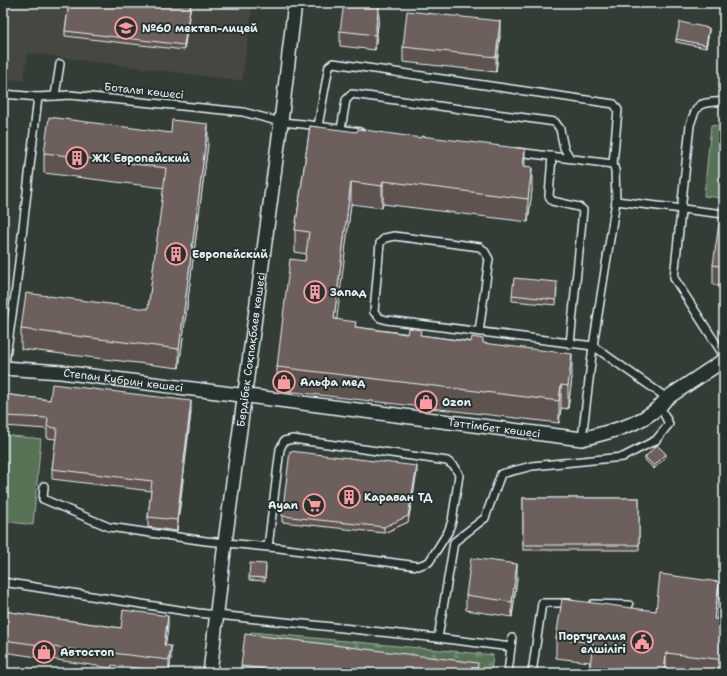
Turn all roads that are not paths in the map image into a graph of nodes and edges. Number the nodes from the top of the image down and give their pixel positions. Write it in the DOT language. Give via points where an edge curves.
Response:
graph roads {
  1 [pos="295,3"];
  2 [pos="60,64"];
  3 [pos="3,94"];
  4 [pos="55,96"];
  5 [pos="38,97"];
  6 [pos="724,100"];
  7 [pos="281,122"];
  8 [pos="318,126"];
  9 [pos="341,129"];
  10 [pos="371,134"];
  11 [pos="508,151"];
  12 [pos="552,156"];
  13 [pos="570,158"];
  14 [pos="613,164"];
  15 [pos="616,201"];
  16 [pos="681,209"];
  17 [pos="724,214"];
  18 [pos="479,332"];
  19 [pos="570,344"];
  20 [pos="593,346"];
  21 [pos="724,356"];
  22 [pos="724,360"];
  23 [pos="4,368"];
  24 [pos="244,395"];
  25 [pos="664,402"];
  26 [pos="582,438"];
  27 [pos="44,486"];
  28 [pos="225,542"];
  29 [pos="268,547"];
  30 [pos="3,582"];
  31 [pos="574,603"];
  32 [pos="582,604"];
  33 [pos="629,605"];
  34 [pos="217,616"];
  35 [pos="438,638"];
  36 [pos="512,638"];
  37 [pos="511,648"];
  38 [pos="210,673"];
  39 [pos="508,673"];
  40 [pos="532,673"];
  1 -- 7 [label="street, Бердібек Соқпақбаев көшесі"];
  2 -- 4 [label="lane"];
  3 -- 5 [label="lane, Боталы көшесі"];
  4 -- 5 [label="lane, Боталы көшесі"];
  4 -- 7 [label="lane, Боталы көшесі" via="70,95 243,112"];
  5 -- 23 [label="lane"];
  6 -- 16 [label="lane" via="701,104 696,108 690,125"];
  7 -- 8 [label="lane, Боталы көшесі"];
  7 -- 24 [label="street, Бердібек Соқпақбаев көшесі"];
  8 -- 9 [label="lane, Боталы көшесі"];
  8 -- 14 [label="lane" via="329,66 333,63 614,104 618,110"];
  9 -- 10 [label="lane, Боталы көшесі"];
  9 -- 13 [label="lane" via="346,100 352,94 555,122"];
  11 -- 12 [label="lane"];
  12 -- 13 [label="lane"];
  12 -- 19 [label="lane" via="549,196 552,201 583,210"];
  13 -- 14 [label="lane"];
  14 -- 15 [label="lane"];
  15 -- 16 [label="lane"];
  15 -- 20 [label="lane"];
  16 -- 17 [label="lane"];
  16 -- 21 [label="lane" via="674,278"];
  18 -- 18 [label="lane" via="380,318 374,312 380,243 385,238 394,236 480,247 489,259"];
  18 -- 19 [label="lane"];
  19 -- 20 [label="lane"];
  20 -- 25 [label="lane"];
  20 -- 26 [label="lane"];
  22 -- 25 [label="street, Тәттімбет көшесі"];
  23 -- 24 [label="street, Степан Кубрин көшесі" via="61,372"];
  24 -- 26 [label="street, Тәттімбет көшесі"];
  24 -- 28 [label="street, Бердібек Соқпақбаев көшесі"];
  25 -- 26 [label="street, Тәттімбет көшесі" via="640,420 625,427"];
  25 -- 35 [label="lane" via="669,424 656,440 623,457 532,466 501,474 485,518 454,542"];
  27 -- 28 [label="lane" via="43,499 109,527"];
  28 -- 29 [label="lane"];
  28 -- 34 [label="street, Бердібек Соқпақбаев көшесі"];
  29 -- 29 [label="lane" via="280,449 284,441 293,439 447,461 455,466 459,475 452,521 429,562 418,566"];
  30 -- 34 [label="lane"];
  31 -- 40 [label="lane" via="542,603"];
  32 -- 33 [label="lane"];
  34 -- 35 [label="lane"];
  34 -- 38 [label="street, Бердібек Соқпақбаев көшесі"];
  35 -- 37 [label="lane"];
  36 -- 37 [label="lane"];
  37 -- 39 [label="lane"];
}
